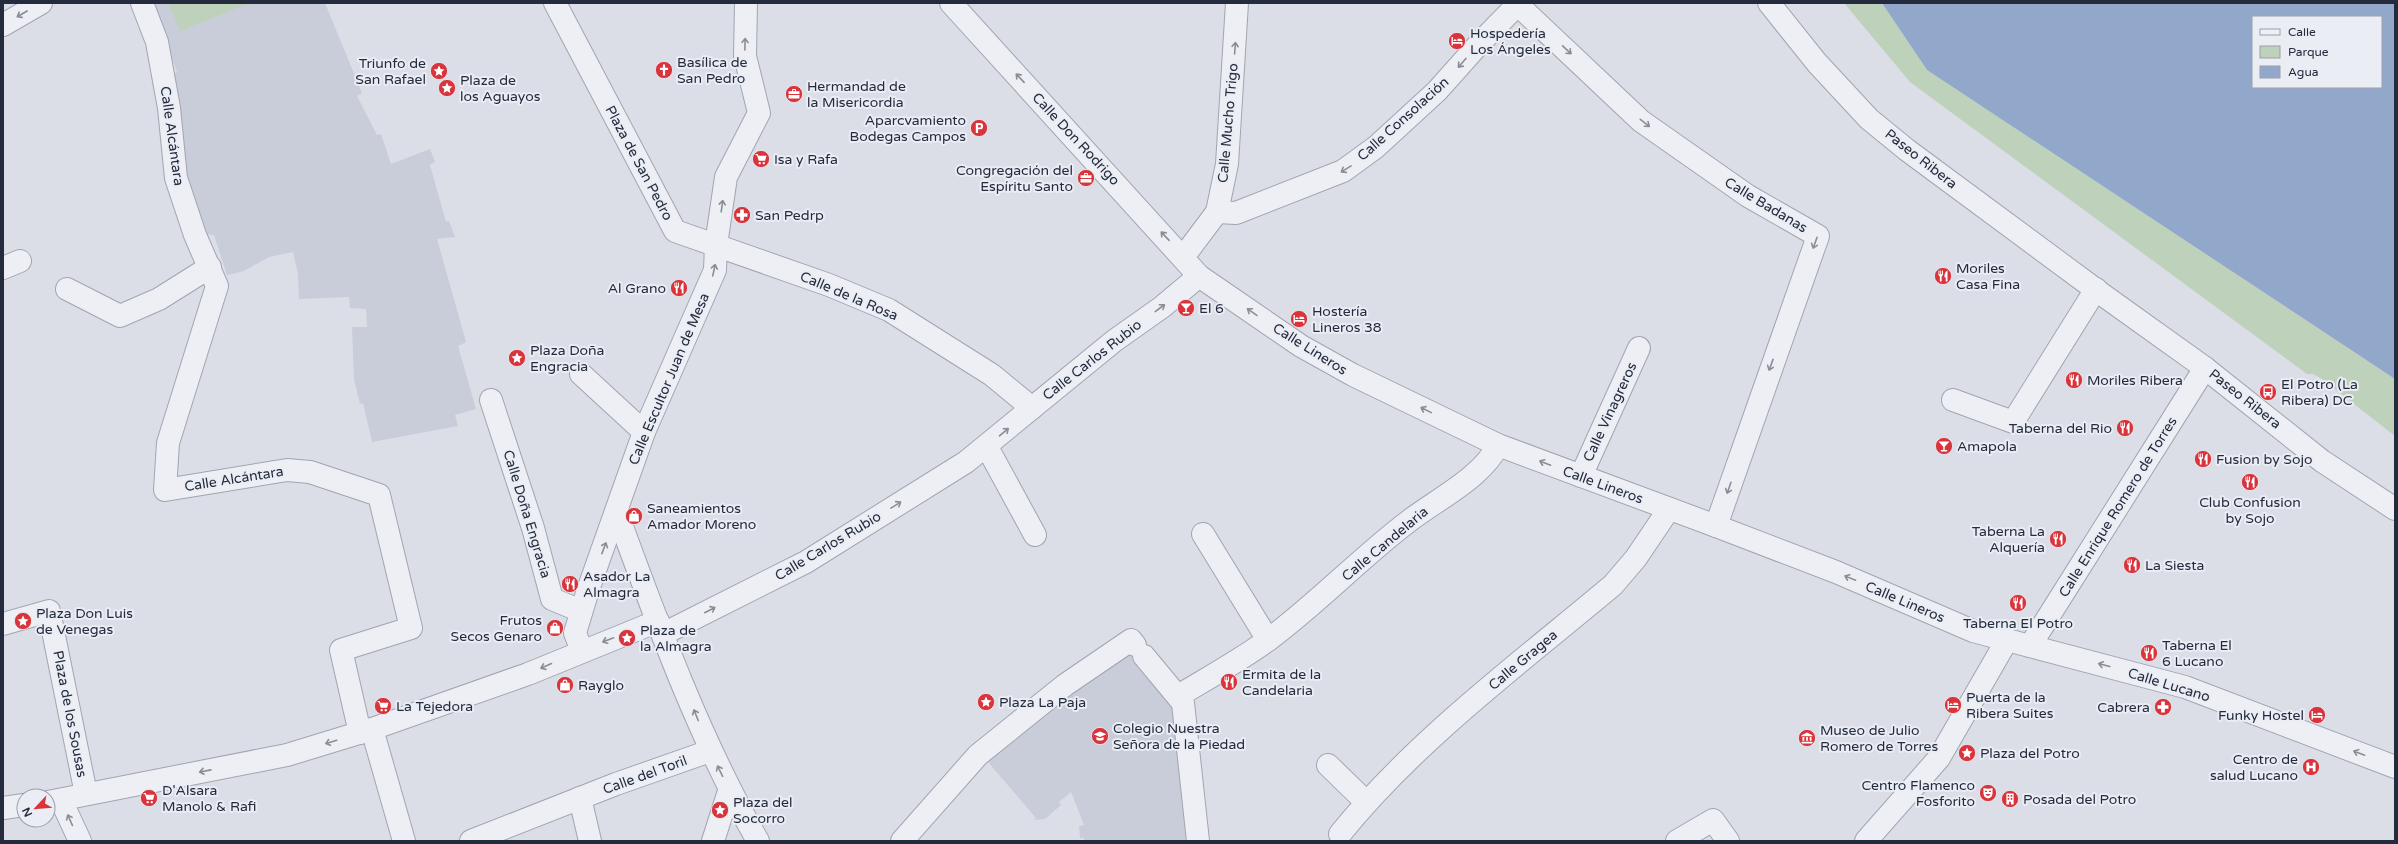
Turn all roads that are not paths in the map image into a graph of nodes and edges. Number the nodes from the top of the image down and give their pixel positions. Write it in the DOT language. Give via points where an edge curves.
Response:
graph roads {
  1 [pos="41,3"];
  2 [pos="142,3"];
  3 [pos="555,3"];
  4 [pos="746,3"];
  5 [pos="951,3"];
  6 [pos="1237,3"];
  7 [pos="1769,3"];
  8 [pos="1519,4"];
  9 [pos="3,25"];
  10 [pos="1217,212"];
  11 [pos="716,245"];
  12 [pos="1184,256"];
  13 [pos="210,267"];
  14 [pos="1199,276"];
  15 [pos="67,289"];
  16 [pos="2096,290"];
  17 [pos="1639,348"];
  18 [pos="2206,368"];
  19 [pos="581,374"];
  20 [pos="491,400"];
  21 [pos="1953,400"];
  22 [pos="1032,408"];
  23 [pos="644,432"];
  24 [pos="1498,445"];
  25 [pos="987,447"];
  26 [pos="1581,476"];
  27 [pos="1670,509"];
  28 [pos="2395,509"];
  29 [pos="617,513"];
  30 [pos="1716,526"];
  31 [pos="1204,534"];
  32 [pos="1035,535"];
  33 [pos="581,611"];
  34 [pos="3,624"];
  35 [pos="660,627"];
  36 [pos="1268,640"];
  37 [pos="2007,640"];
  38 [pos="2030,646"];
  39 [pos="582,650"];
  40 [pos="1178,696"];
  41 [pos="366,731"];
  42 [pos="710,752"];
  43 [pos="1328,765"];
  44 [pos="2395,767"];
  45 [pos="729,791"];
  46 [pos="86,794"];
  47 [pos="580,798"];
  48 [pos="56,801"];
  49 [pos="1366,802"];
  50 [pos="56,803"];
  51 [pos="16,806"];
  52 [pos="3,808"];
  53 [pos="1340,834"];
  54 [pos="80,841"];
  55 [pos="404,841"];
  56 [pos="471,841"];
  57 [pos="590,841"];
  58 [pos="713,841"];
  59 [pos="758,841"];
  60 [pos="902,841"];
  61 [pos="1198,841"];
  62 [pos="1677,841"];
  63 [pos="1728,841"];
  64 [pos="1866,841"];
  1 -- 9 [label="street, one-way"];
  2 -- 13 [label="street, Calle Alcántara" via="157,42 169,108 176,178 195,235"];
  3 -- 11 [label="street, Plaza de San Pedro" via="675,231"];
  11 -- 4 [label="street, one-way" via="726,177 759,113 745,56"];
  12 -- 5 [label="street, Calle Don Rodrigo, one-way"];
  10 -- 6 [label="street, Calle Mucho Trigo, one-way" via="1227,164"];
  7 -- 16 [label="street, Paseo Ribera" via="1817,63 1869,119"];
  8 -- 10 [label="street, Calle Consolación, one-way" via="1432,96 1376,147 1343,171 1236,213"];
  8 -- 30 [label="street, Calle Badanas, one-way" via="1641,121 1748,196 1818,236"];
  10 -- 12 [label="street, Calle Mucho Trigo"];
  11 -- 22 [label="street, Calle de la Rosa" via="829,285 889,310 992,375"];
  23 -- 11 [label="street, Calle Escultor Juan de Mesa, one-way" via="715,270"];
  12 -- 14 [label="street, Calle Don Rodrigo"];
  13 -- 15 [label="street" via="159,299 120,316"];
  13 -- 41 [label="street, Calle Alcántara" via="217,286 168,443 165,490 287,470 310,472 379,494 411,628 341,650"];
  22 -- 14 [label="street, Calle Carlos Rubio, one-way"];
  24 -- 14 [label="street, Calle Lineros, one-way" via="1353,375 1301,346"];
  16 -- 18 [label="street, Paseo Ribera"];
  16 -- 21 [label="street" via="2013,422"];
  17 -- 26 [label="street, Calle Vinagreros"];
  18 -- 28 [label="street, Paseo Ribera" via="2322,461"];
  18 -- 38 [label="street, Calle Enrique Romero de Torres"];
  19 -- 23 [label="street"];
  20 -- 33 [label="street, Calle Doña Engracia" via="533,528 552,599"];
  25 -- 22 [label="street, Calle Carlos Rubio, one-way"];
  23 -- 29 [label="street, Calle Escultor Juan de Mesa"];
  26 -- 24 [label="street, Calle Lineros, one-way"];
  24 -- 36 [label="street, Calle Candelaria" via="1493,456 1467,479 1408,522"];
  25 -- 32 [label="street"];
  35 -- 25 [label="street, Calle Carlos Rubio, one-way" via="806,562"];
  26 -- 27 [label="street, Calle Lineros"];
  27 -- 30 [label="street, Calle Lineros"];
  27 -- 49 [label="street, Calle Gragea" via="1636,558 1613,585 1412,754"];
  33 -- 29 [label="street, one-way"];
  29 -- 35 [label="street"];
  37 -- 30 [label="street, Calle Lineros, one-way" via="1973,630 1850,578"];
  31 -- 36 [label="street"];
  33 -- 39 [label="street" via="575,633"];
  34 -- 46 [label="street, Plaza de los Sousas" via="49,611"];
  35 -- 39 [label="street, one-way"];
  42 -- 35 [label="street, one-way"];
  36 -- 40 [label="street, Calle Candelaria"];
  37 -- 38 [label="street, Calle Lineros"];
  37 -- 64 [label="street" via="1939,758"];
  44 -- 38 [label="street, Calle Lucano, one-way" via="2185,687"];
  39 -- 41 [label="street, one-way" via="528,674"];
  40 -- 60 [label="street" via="1131,640 1065,685 978,755"];
  40 -- 61 [label="street" via="1183,703"];
  41 -- 46 [label="street, one-way" via="287,755"];
  41 -- 55 [label="street"];
  45 -- 42 [label="street, one-way"];
  42 -- 47 [label="street, Calle del Toril"];
  43 -- 49 [label="street"];
  45 -- 58 [label="street"];
  45 -- 59 [label="street"];
  46 -- 48 [label="street"];
  47 -- 56 [label="street, Calle del Toril"];
  47 -- 57 [label="street"];
  49 -- 53 [label="street, Calle Gragea"];
  54 -- 50 [label="street, one-way"];
  51 -- 52 [label="street"];
  62 -- 63 [label="street" via="1713,820"];
}
